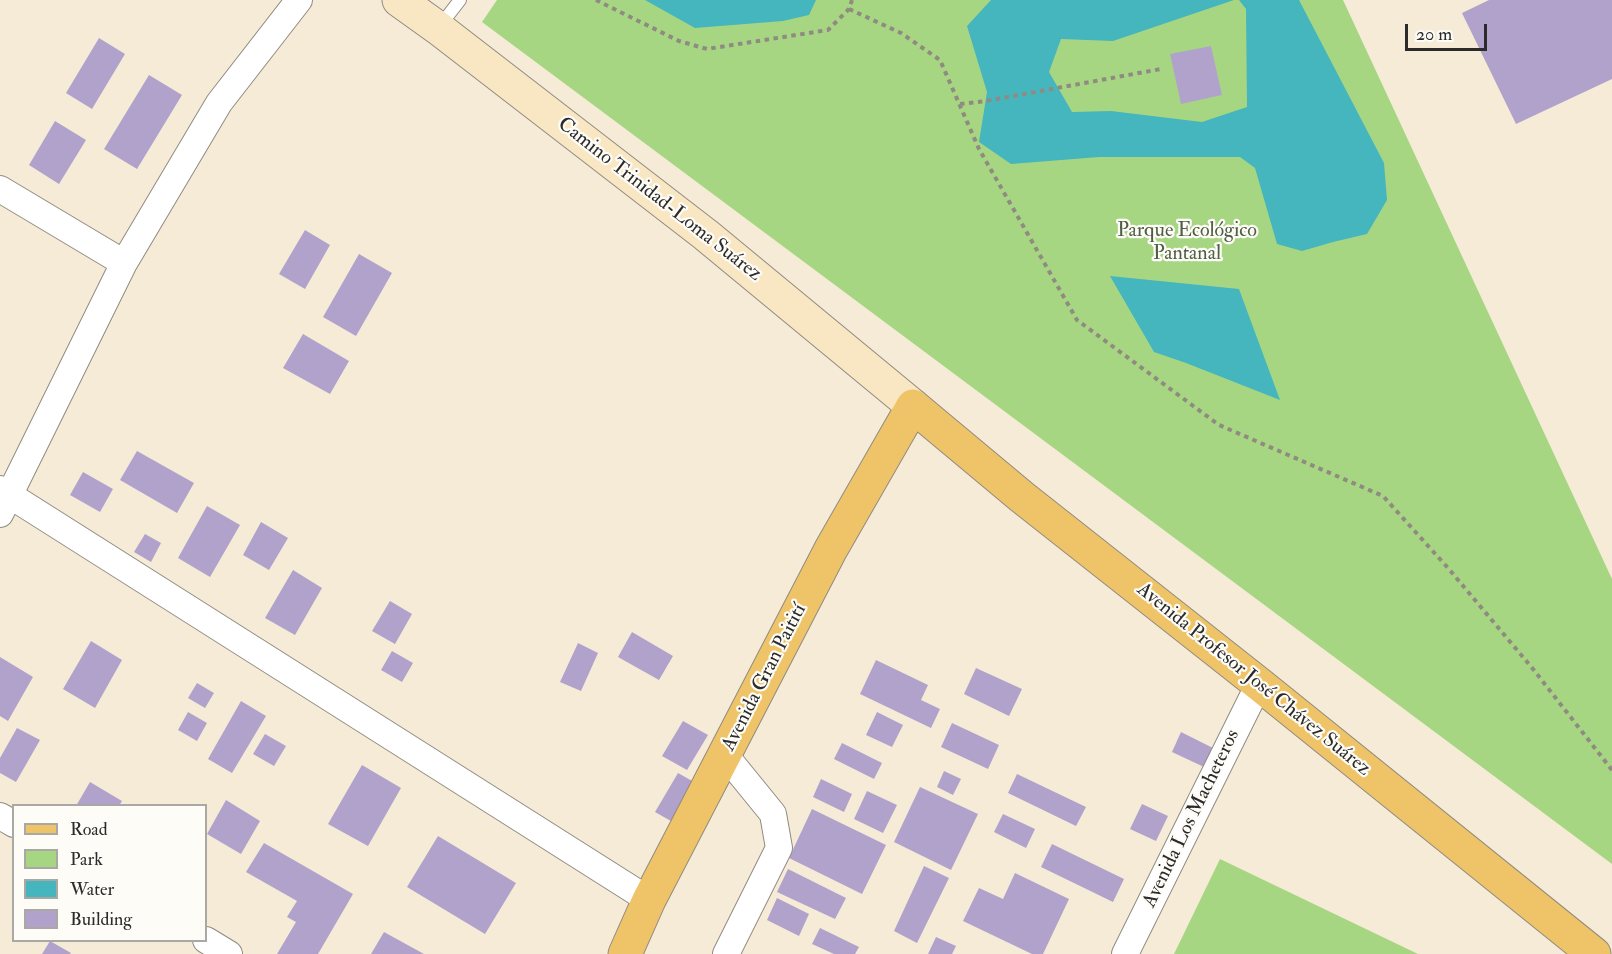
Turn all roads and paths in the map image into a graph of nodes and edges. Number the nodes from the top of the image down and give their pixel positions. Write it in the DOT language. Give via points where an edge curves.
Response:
graph roads {
  1 [pos="299,0"];
  2 [pos="399,0"];
  3 [pos="460,0"];
  4 [pos="596,0"];
  5 [pos="852,0"];
  6 [pos="849,9"];
  7 [pos="438,28"];
  8 [pos="1161,69"];
  9 [pos="960,104"];
  10 [pos="0,189"];
  11 [pos="124,263"];
  12 [pos="913,406"];
  13 [pos="3,499"];
  14 [pos="1259,684"];
  15 [pos="725,755"];
  16 [pos="1612,770"];
  17 [pos="649,900"];
  18 [pos="207,941"];
  19 [pos="229,954"];
  20 [pos="625,954"];
  21 [pos="726,954"];
  22 [pos="1125,954"];
  23 [pos="1594,954"];
  1 -- 11 [label="street" via="219,104"];
  2 -- 7 [label="street, Camino Trinidad-Loma Suárez"];
  3 -- 7 [label="lane"];
  4 -- 6 [label="path" via="679,41 707,49 828,30"];
  5 -- 6 [label="path"];
  6 -- 9 [label="path" via="901,33 940,60"];
  7 -- 12 [label="street, Camino Trinidad-Loma Suárez" via="706,235"];
  8 -- 9 [label="path"];
  9 -- 16 [label="path" via="979,149 1077,320 1219,425 1383,496 1533,669"];
  10 -- 11 [label="street"];
  11 -- 13 [label="street"];
  12 -- 14 [label="main road, Avenida Profesor José Chávez Suárez"];
  12 -- 15 [label="main road, Avenida Gran Paitití" via="831,549"];
  13 -- 17 [label="street"];
  14 -- 22 [label="street, Avenida Los Macheteros"];
  14 -- 23 [label="main road, Avenida Profesor José Chávez Suárez"];
  15 -- 17 [label="main road, Avenida Gran Paitití"];
  15 -- 21 [label="street" via="773,814 779,848"];
  17 -- 20 [label="main road, Avenida Gran Paitití"];
  18 -- 19 [label="street"];
}
